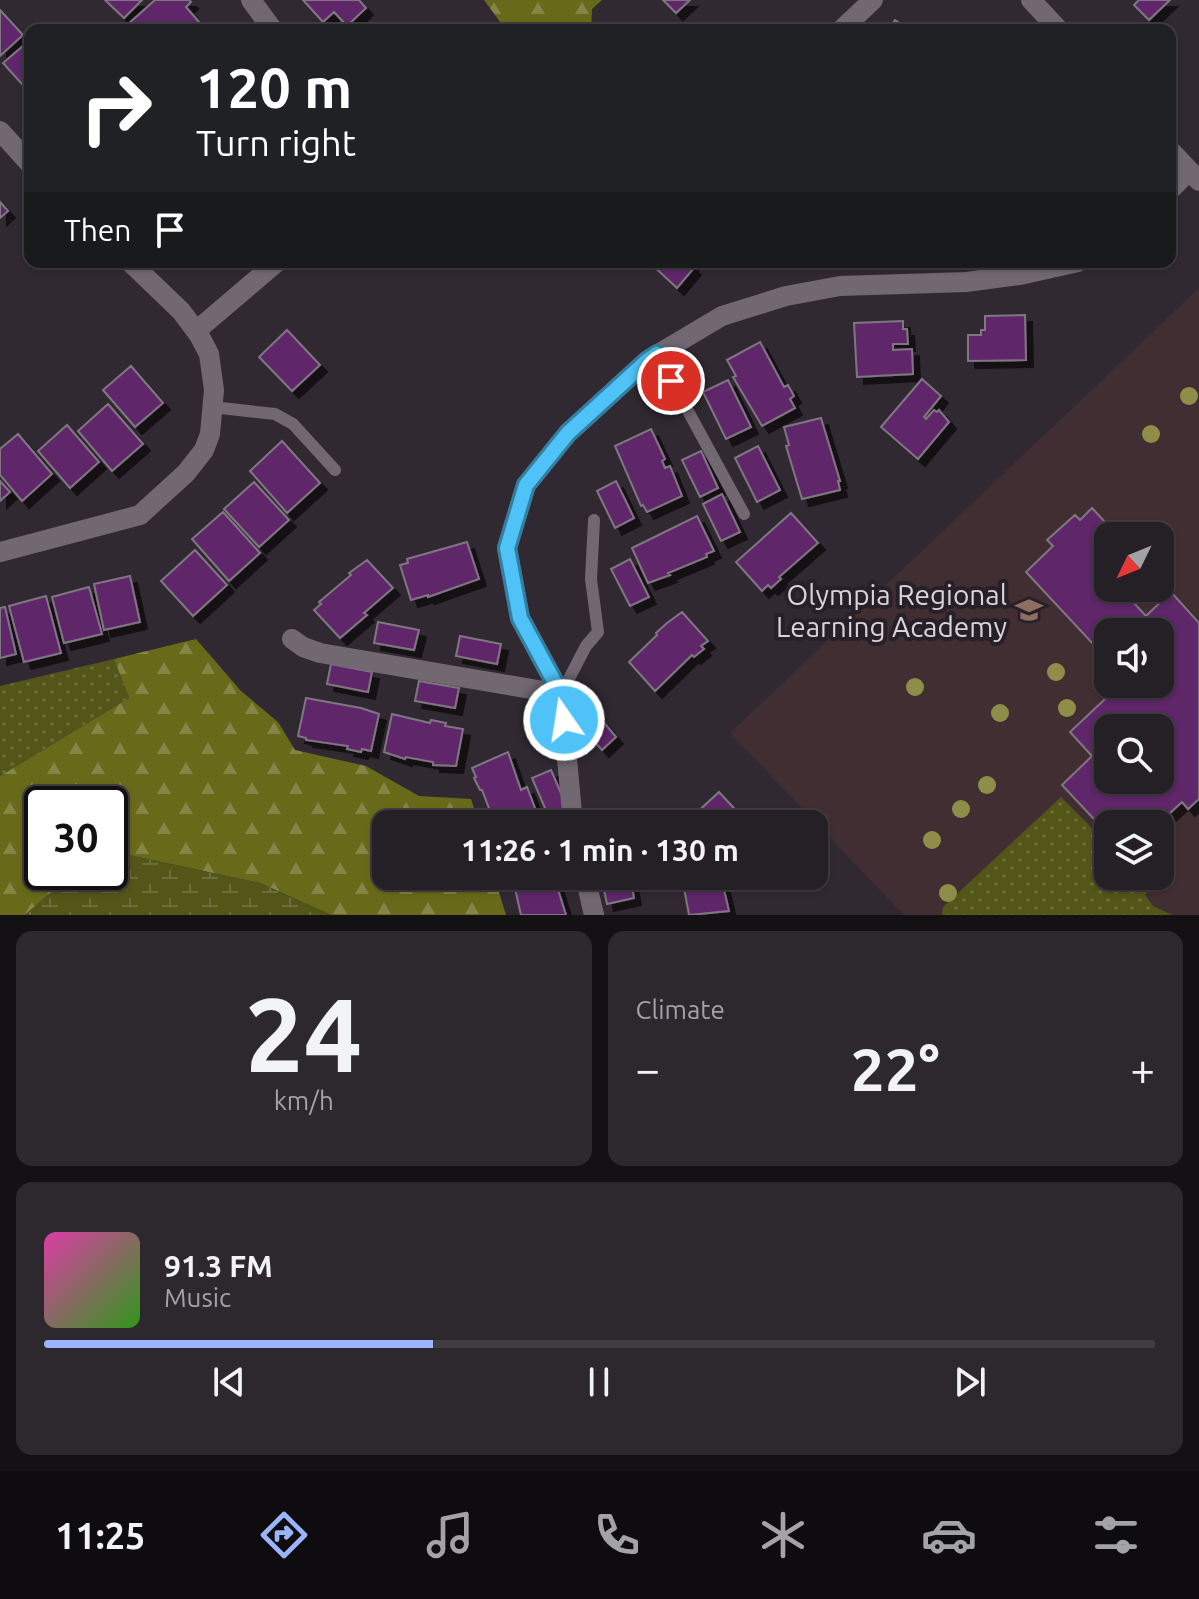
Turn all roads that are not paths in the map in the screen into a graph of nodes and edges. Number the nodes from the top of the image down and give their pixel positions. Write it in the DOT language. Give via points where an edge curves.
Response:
graph roads {
  1 [pos="251,0"];
  2 [pos="873,0"];
  3 [pos="1031,0"];
  4 [pos="269,24"];
  5 [pos="847,24"];
  6 [pos="1053,24"];
  7 [pos="0,131"];
  8 [pos="1176,156"];
  9 [pos="24,157"];
  10 [pos="1194,176"];
  11 [pos="1176,186"];
  12 [pos="136,268"];
  13 [pos="270,268"];
  14 [pos="1050,268"];
  15 [pos="196,331"];
  16 [pos="657,354"];
  17 [pos="212,407"];
  18 [pos="335,470"];
  19 [pos="744,514"];
  20 [pos="594,520"];
  21 [pos="0,552"];
  22 [pos="292,639"];
  23 [pos="561,694"];
  24 [pos="572,810"];
  25 [pos="588,890"];
  26 [pos="594,915"];
  1 -- 4 [label="street"];
  2 -- 5 [label="street"];
  3 -- 6 [label="street"];
  7 -- 9 [label="street"];
  8 -- 10 [label="street"];
  10 -- 11 [label="street"];
  12 -- 15 [label="street"];
  13 -- 15 [label="street"];
  14 -- 16 [label="street" via="966,282 840,286 786,296 722,316"];
  15 -- 17 [label="street" via="209,354"];
  16 -- 19 [label="lane"];
  16 -- 23 [label="street" via="568,433 526,485 507,548 520,618"];
  17 -- 18 [label="lane" via="275,414 293,424"];
  17 -- 21 [label="street" via="204,450 140,515"];
  20 -- 23 [label="lane" via="591,579 598,632"];
  22 -- 23 [label="street" via="320,653"];
  23 -- 24 [label="street"];
  25 -- 26 [label="street"];
}
